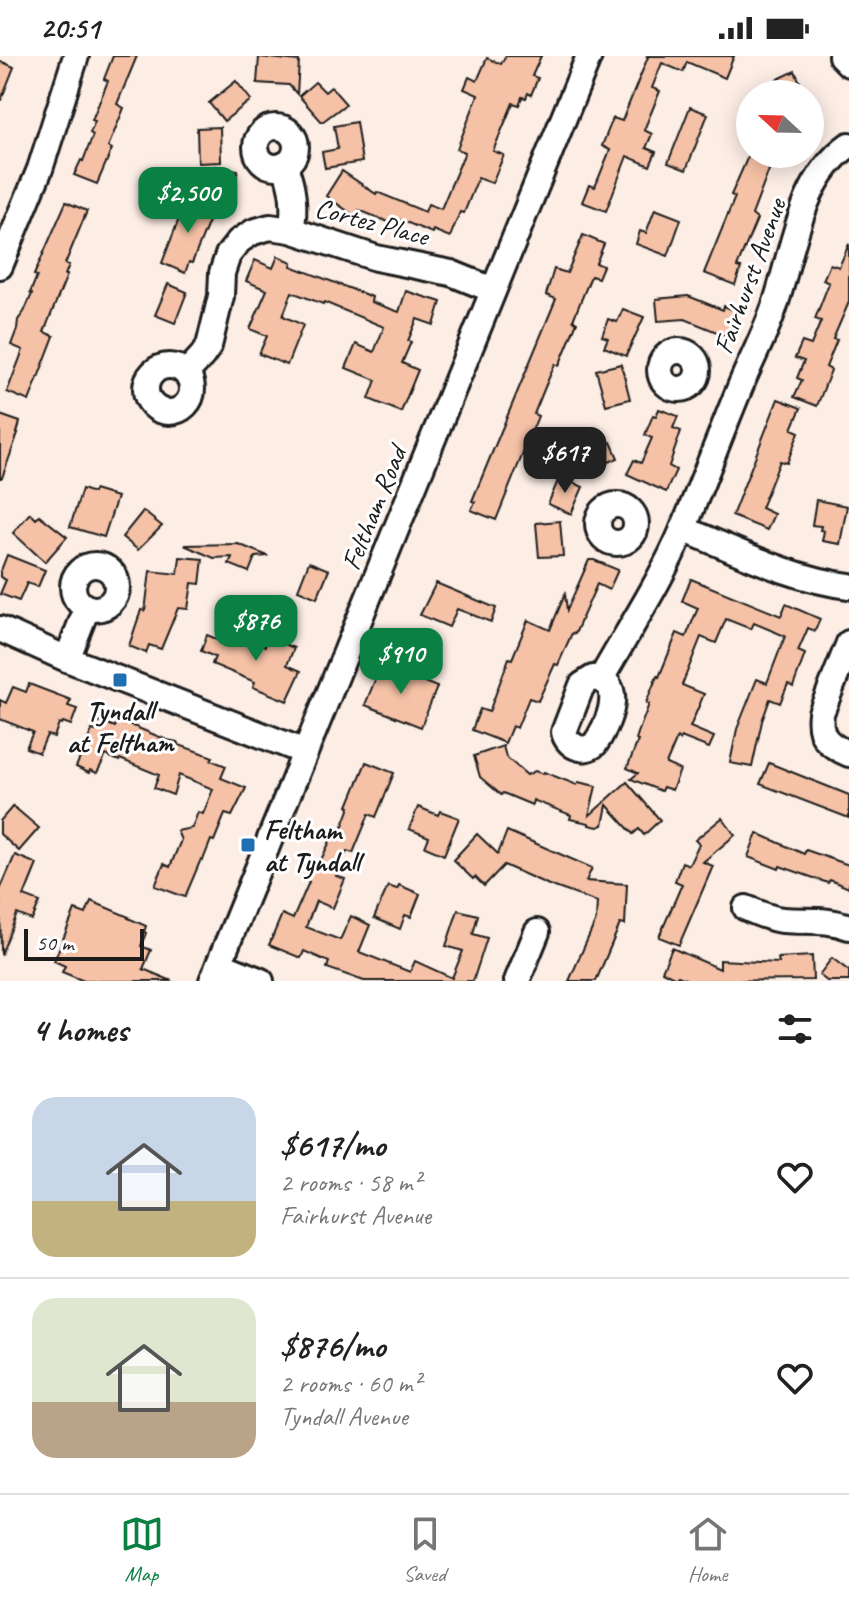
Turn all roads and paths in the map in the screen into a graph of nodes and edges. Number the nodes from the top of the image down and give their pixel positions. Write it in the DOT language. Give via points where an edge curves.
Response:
graph roads {
  1 [pos="76,56"];
  2 [pos="589,56"];
  3 [pos="841,56"];
  4 [pos="849,64"];
  5 [pos="849,145"];
  6 [pos="284,165"];
  7 [pos="291,230"];
  8 [pos="0,266"];
  9 [pos="493,290"];
  10 [pos="186,373"];
  11 [pos="697,377"];
  12 [pos="738,392"];
  13 [pos="635,531"];
  14 [pos="679,538"];
  15 [pos="849,586"];
  16 [pos="87,608"];
  17 [pos="0,629"];
  18 [pos="849,643"];
  19 [pos="67,659"];
  20 [pos="601,679"];
  21 [pos="305,752"];
  22 [pos="849,754"];
  23 [pos="746,908"];
  24 [pos="849,927"];
  25 [pos="537,932"];
  26 [pos="216,973"];
  27 [pos="261,981"];
  28 [pos="517,981"];
  1 -- 8 [label="street" via="40,169"];
  2 -- 9 [label="street, Feltham Road"];
  3 -- 4 [label="street"];
  5 -- 12 [label="street, Fairhurst Avenue" via="815,183 774,309"];
  6 -- 7 [label="street" via="295,214"];
  7 -- 9 [label="street, Cortez Place" via="376,258 451,273"];
  7 -- 10 [label="street, Cortez Place" via="270,227 253,232 228,255 209,346"];
  9 -- 21 [label="street, Feltham Road"];
  11 -- 12 [label="street, Fairhurst Avenue"];
  12 -- 14 [label="street, Fairhurst Avenue"];
  13 -- 14 [label="street"];
  14 -- 15 [label="street"];
  14 -- 20 [label="street, Fairhurst Avenue"];
  16 -- 19 [label="street"];
  17 -- 19 [label="street"];
  18 -- 22 [label="street" via="819,725 828,742"];
  19 -- 21 [label="street"];
  21 -- 26 [label="street, Feltham Road"];
  23 -- 24 [label="street" via="782,920"];
  25 -- 28 [label="street"];
  26 -- 27 [label="street"];
}
